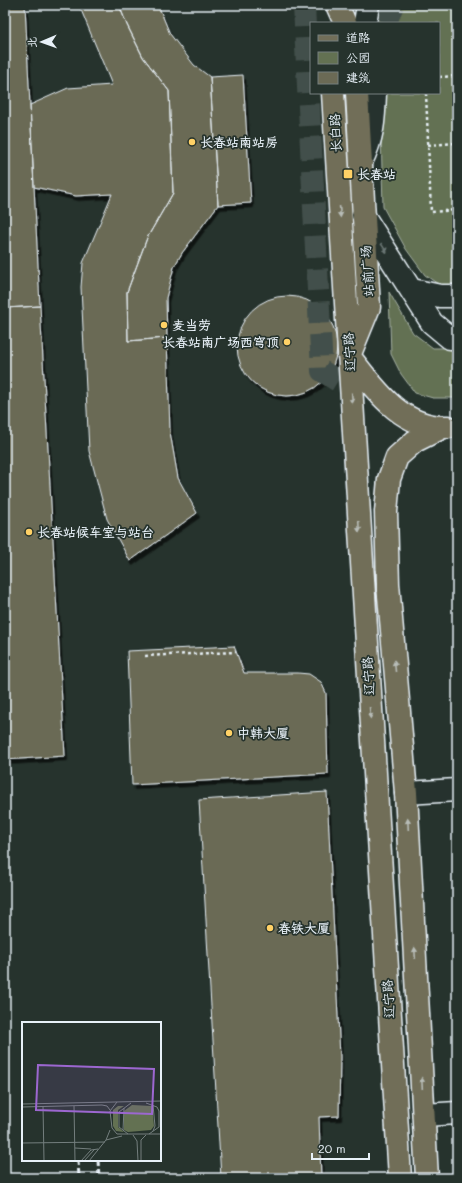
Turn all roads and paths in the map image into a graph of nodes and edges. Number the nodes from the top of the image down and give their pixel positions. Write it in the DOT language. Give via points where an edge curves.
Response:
graph roads {
  1 [pos="329,5"];
  2 [pos="337,5"];
  3 [pos="368,5"];
  4 [pos="330,22"];
  5 [pos="345,22"];
  6 [pos="365,22"];
  7 [pos="457,76"];
  8 [pos="440,77"];
  9 [pos="333,94"];
  10 [pos="357,94"];
  11 [pos="376,94"];
  12 [pos="426,94"];
  13 [pos="457,143"];
  14 [pos="428,145"];
  15 [pos="360,162"];
  16 [pos="337,173"];
  17 [pos="457,210"];
  18 [pos="363,215"];
  19 [pos="412,290"];
  20 [pos="457,296"];
  21 [pos="457,338"];
  22 [pos="349,356"];
  23 [pos="450,427"];
  24 [pos="236,652"];
  25 [pos="145,656"];
  26 [pos="457,790"];
  27 [pos="406,793"];
  28 [pos="457,1113"];
  29 [pos="424,1115"];
  30 [pos="400,1178"];
  31 [pos="427,1178"];
  1 -- 4 [label="main road"];
  2 -- 5 [label="main road"];
  3 -- 6 [label="street"];
  7 -- 8 [label="path"];
  9 -- 16 [label="main road, 长白路"];
  10 -- 15 [label="main road, 站前广场"];
  11 -- 15 [label="street" via="374,126 368,147"];
  12 -- 14 [label="path"];
  13 -- 14 [label="path"];
  14 -- 17 [label="path" via="431,212"];
  15 -- 18 [label="main road, 站前广场"];
  16 -- 22 [label="main road, 辽宁路, one-way"];
  18 -- 19 [label="street, one-way"];
  18 -- 22 [label="main road, 站前广场" via="369,307"];
  19 -- 20 [label="street" via="440,296"];
  19 -- 21 [label="street" via="432,323 450,338"];
  22 -- 23 [label="main road" via="382,398 398,412 425,425"];
  22 -- 30 [label="main road, 辽宁路, one-way"];
  27 -- 23 [label="main road, 辽宁路, one-way" via="388,584 386,512 389,479 397,457 415,441"];
  24 -- 25 [label="path"];
  26 -- 27 [label="street"];
  29 -- 27 [label="main road, 辽宁路, one-way"];
  28 -- 29 [label="street"];
  29 -- 31 [label="main road, 辽宁路"];
}
